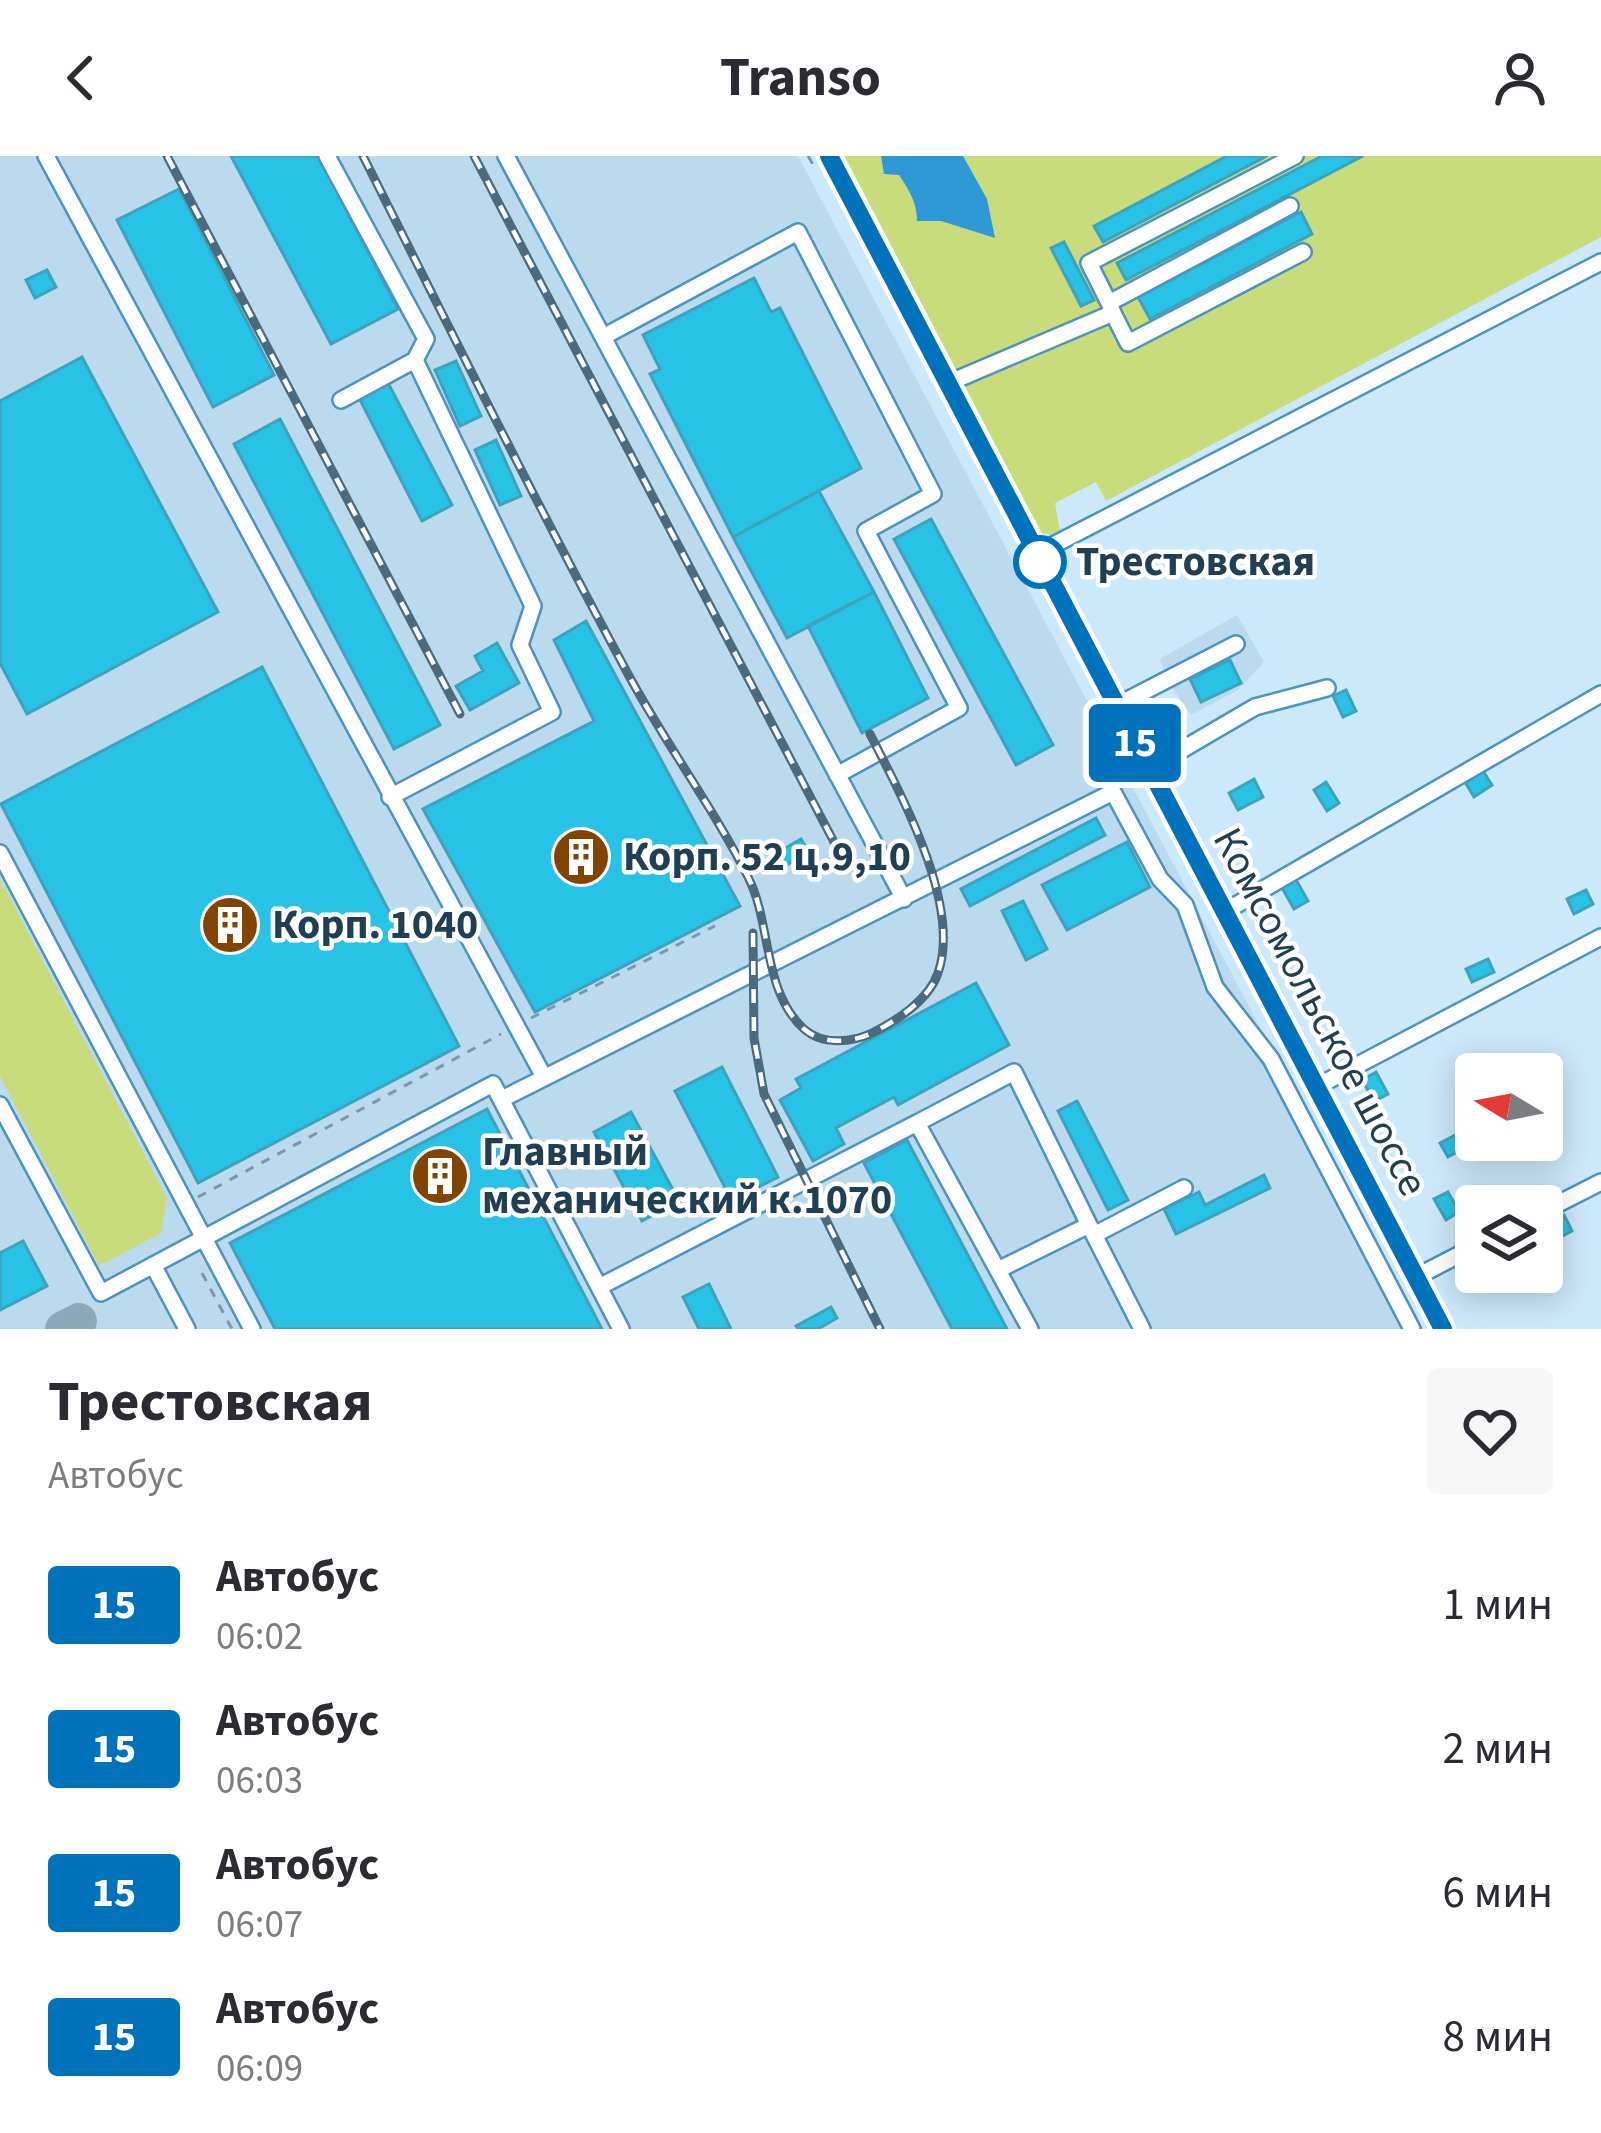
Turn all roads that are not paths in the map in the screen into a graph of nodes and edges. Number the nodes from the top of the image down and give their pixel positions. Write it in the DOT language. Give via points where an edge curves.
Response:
graph roads {
  1 [pos="46,156"];
  2 [pos="327,156"];
  3 [pos="506,156"];
  4 [pos="829,156"];
  5 [pos="1295,156"];
  6 [pos="1290,206"];
  7 [pos="1303,252"];
  8 [pos="1601,262"];
  9 [pos="1111,308"];
  10 [pos="603,337"];
  11 [pos="415,360"];
  12 [pos="946,384"];
  13 [pos="341,400"];
  14 [pos="1036,554"];
  15 [pos="1236,644"];
  16 [pos="1327,688"];
  17 [pos="1601,694"];
  18 [pos="1115,706"];
  19 [pos="1149,769"];
  20 [pos="837,775"];
  21 [pos="390,797"];
  22 [pos="0,853"];
  23 [pos="904,899"];
  24 [pos="1224,912"];
  25 [pos="1601,937"];
  26 [pos="544,1077"];
  27 [pos="1316,1087"];
  28 [pos="502,1099"];
  29 [pos="0,1106"];
  30 [pos="916,1123"];
  31 [pos="1601,1181"];
  32 [pos="1184,1188"];
  33 [pos="1563,1201"];
  34 [pos="1091,1230"];
  35 [pos="204,1237"];
  36 [pos="1455,1257"];
  37 [pos="153,1264"];
  38 [pos="998,1270"];
  39 [pos="1416,1277"];
  40 [pos="599,1286"];
  41 [pos="187,1329"];
  42 [pos="252,1329"];
  43 [pos="621,1329"];
  44 [pos="1030,1329"];
  45 [pos="1142,1329"];
  46 [pos="1412,1329"];
  47 [pos="1443,1329"];
  1 -- 21 [label="street"];
  2 -- 11 [label="street" via="426,339"];
  3 -- 10 [label="street"];
  4 -- 12 [label="main road, Комсомольское шоссе"];
  5 -- 9 [label="street" via="1089,263"];
  6 -- 9 [label="street"];
  7 -- 9 [label="street" via="1128,343"];
  8 -- 14 [label="street"];
  9 -- 12 [label="street"];
  10 -- 20 [label="street"];
  10 -- 20 [label="street" via="798,232 933,494 866,531 959,708"];
  11 -- 13 [label="street"];
  11 -- 21 [label="street" via="533,606 520,645 552,712"];
  12 -- 14 [label="main road, Комсомольское шоссе"];
  14 -- 18 [label="main road, Комсомольское шоссе"];
  15 -- 18 [label="street"];
  16 -- 19 [label="street" via="1256,707"];
  17 -- 24 [label="street"];
  18 -- 19 [label="main road, Комсомольское шоссе"];
  19 -- 24 [label="main road, Комсомольское шоссе"];
  20 -- 23 [label="street"];
  21 -- 26 [label="street"];
  22 -- 35 [label="street"];
  23 -- 26 [label="street"];
  23 -- 46 [label="street" via="1113,792 1160,878 1185,905 1215,988 1271,1059"];
  24 -- 27 [label="main road, Комсомольское шоссе"];
  25 -- 27 [label="street"];
  26 -- 28 [label="street"];
  27 -- 39 [label="main road, Комсомольское шоссе"];
  28 -- 35 [label="street" via="493,1084"];
  28 -- 40 [label="street"];
  29 -- 37 [label="street" via="101,1293"];
  30 -- 34 [label="street" via="1014,1072"];
  30 -- 38 [label="street"];
  30 -- 40 [label="street"];
  31 -- 33 [label="street"];
  32 -- 34 [label="street"];
  34 -- 38 [label="street"];
  34 -- 45 [label="street"];
  35 -- 37 [label="street"];
  35 -- 42 [label="street"];
  36 -- 39 [label="street"];
  37 -- 41 [label="street"];
  38 -- 44 [label="street"];
  39 -- 47 [label="main road, Комсомольское шоссе"];
  40 -- 43 [label="street"];
}
